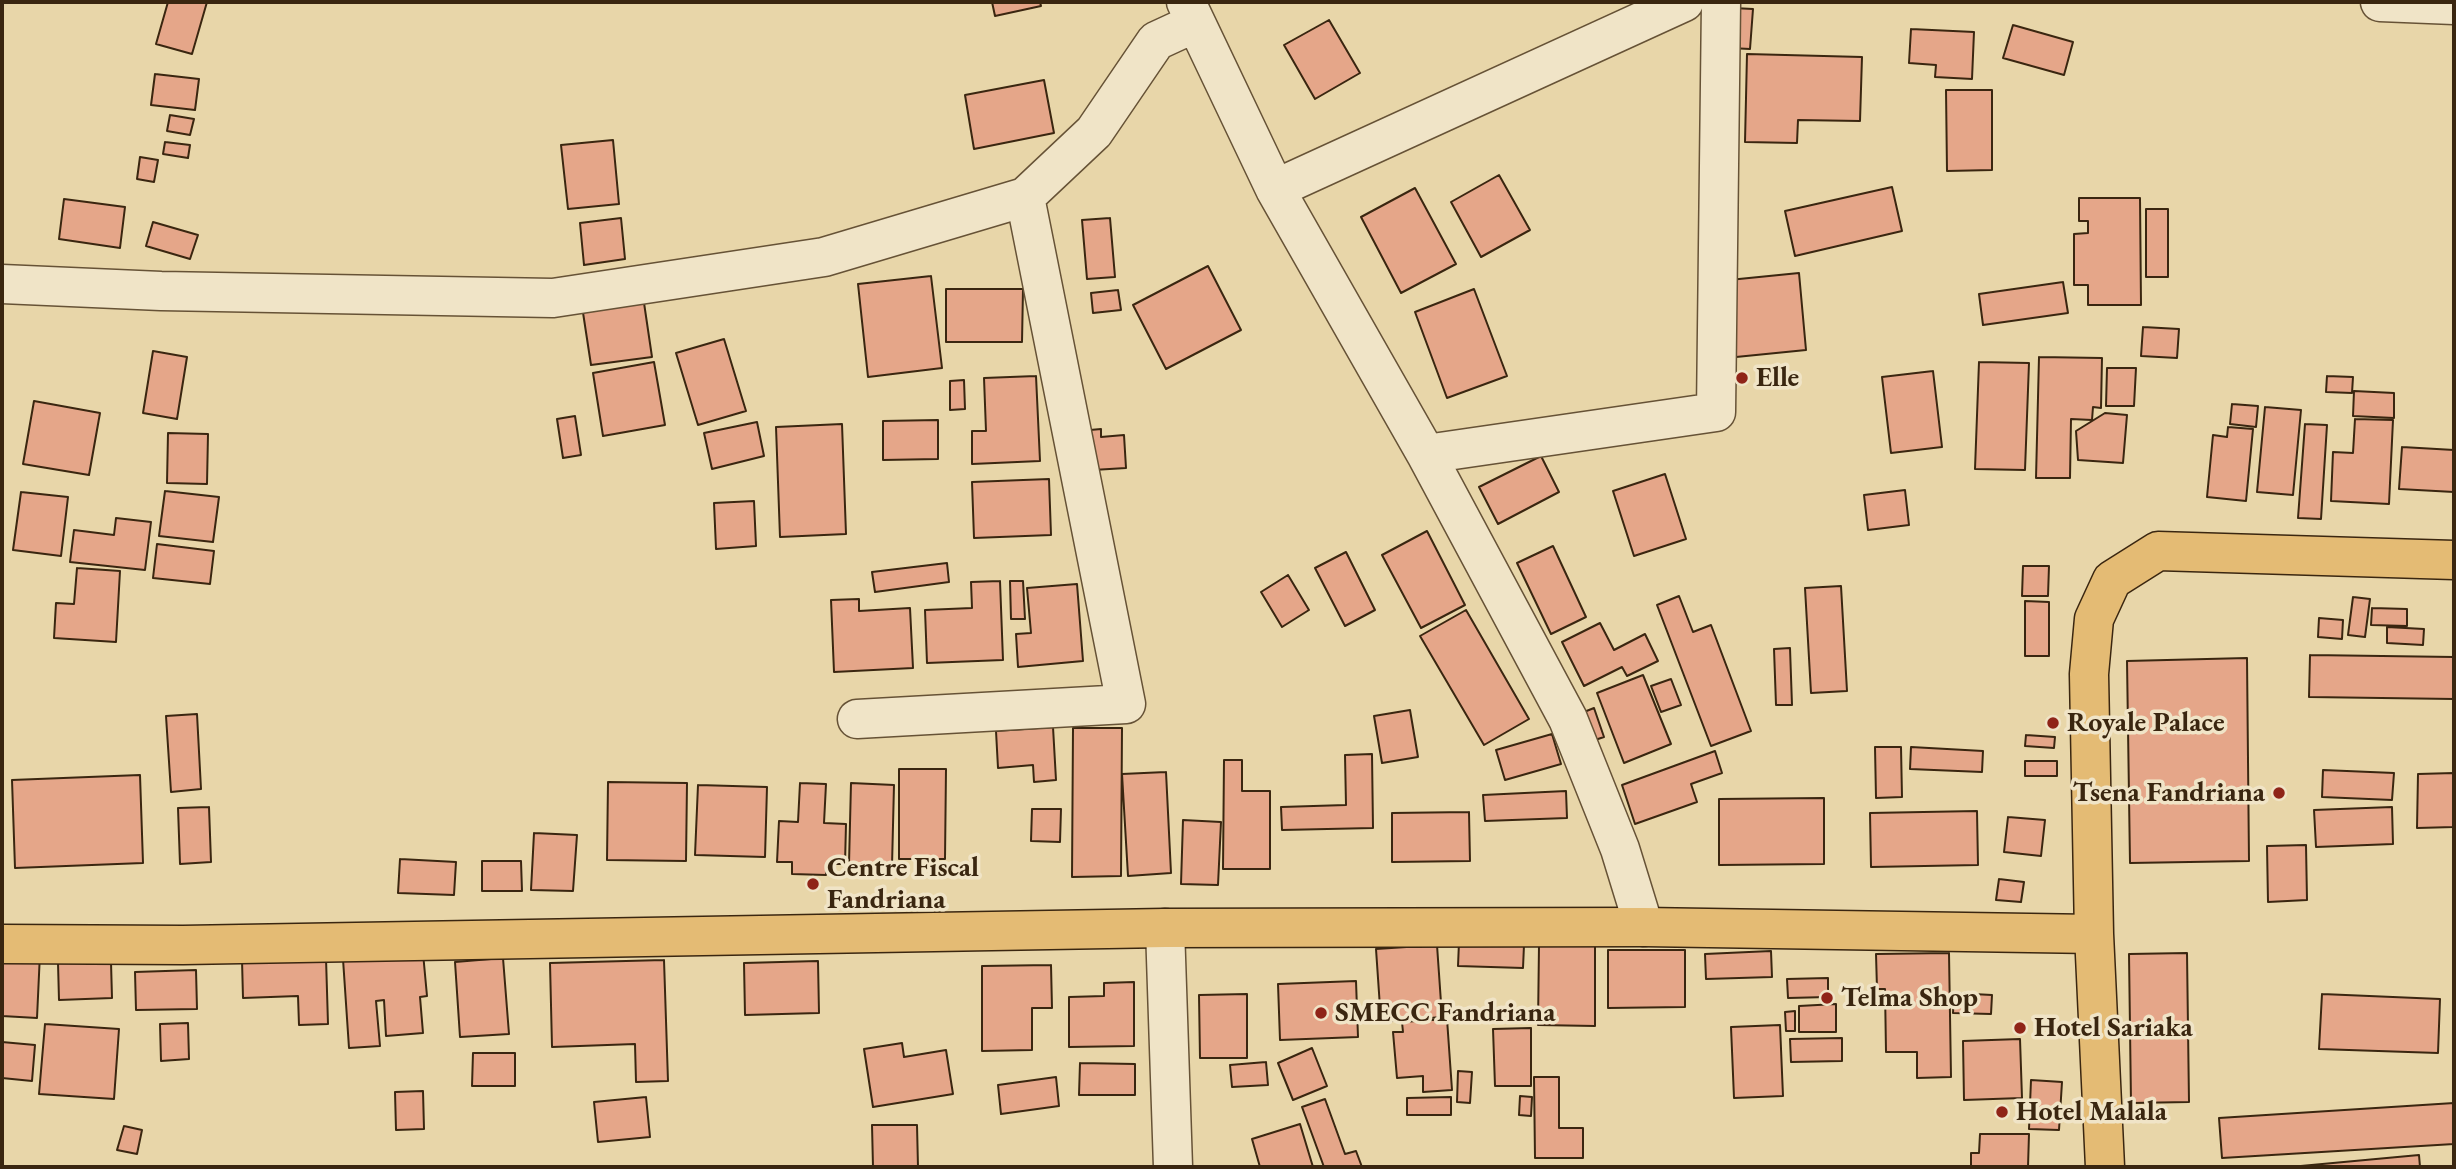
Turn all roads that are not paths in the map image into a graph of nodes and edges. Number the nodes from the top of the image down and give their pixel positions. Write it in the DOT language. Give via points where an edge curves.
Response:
graph roads {
  1 [pos="1684,2"];
  2 [pos="1721,2"];
  3 [pos="2380,2"];
  4 [pos="2454,5"];
  5 [pos="1191,12"];
  6 [pos="1275,189"];
  7 [pos="1025,197"];
  8 [pos="2,284"];
  9 [pos="1426,454"];
  10 [pos="2454,560"];
  11 [pos="857,719"];
  12 [pos="1165,928"];
  13 [pos="1644,928"];
  14 [pos="2094,934"];
  15 [pos="2,944"];
  16 [pos="1174,1167"];
  17 [pos="2105,1167"];
  1 -- 6 [label="street"];
  2 -- 9 [label="street" via="1716,412"];
  3 -- 4 [label="street"];
  5 -- 6 [label="street"];
  5 -- 7 [label="street" via="1156,41 1094,132"];
  6 -- 9 [label="street"];
  7 -- 8 [label="street" via="824,257 553,298 161,292"];
  7 -- 11 [label="street" via="1126,704"];
  9 -- 13 [label="street" via="1568,719 1620,849"];
  10 -- 14 [label="main road" via="2158,551 2112,580 2094,619 2089,674"];
  12 -- 13 [label="main road"];
  12 -- 15 [label="main road" via="197,945"];
  12 -- 16 [label="street"];
  13 -- 14 [label="main road"];
  14 -- 17 [label="main road"];
}
